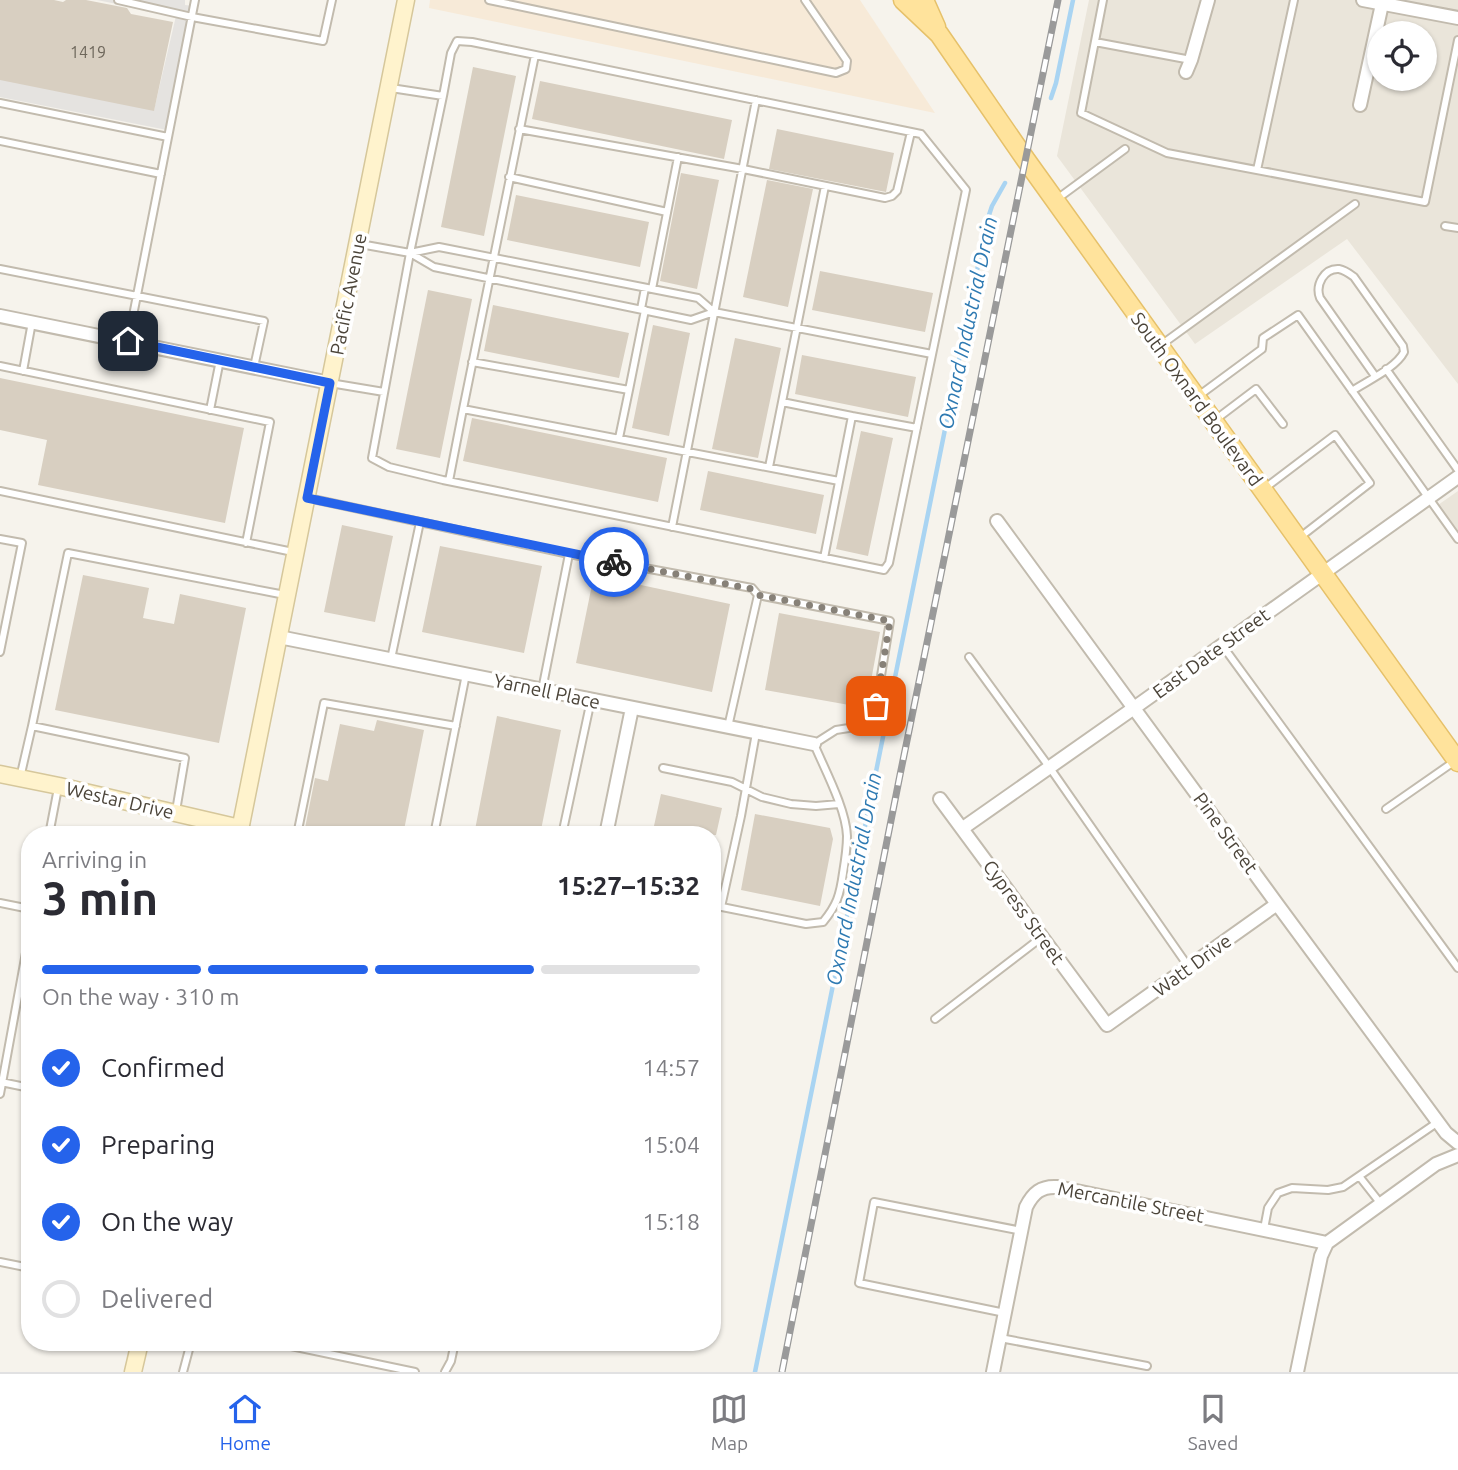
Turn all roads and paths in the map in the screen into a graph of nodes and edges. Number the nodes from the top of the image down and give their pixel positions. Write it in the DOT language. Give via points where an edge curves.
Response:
graph roads {
  1 [pos="118,0"];
  2 [pos="195,0"];
  3 [pos="332,0"];
  4 [pos="489,0"];
  5 [pos="805,0"];
  6 [pos="904,0"];
  7 [pos="924,0"];
  8 [pos="1103,0"];
  9 [pos="1209,0"];
  10 [pos="1294,0"];
  11 [pos="1363,0"];
  12 [pos="401,1"];
  13 [pos="1382,4"];
  14 [pos="192,17"];
  15 [pos="1458,18"];
  16 [pos="939,34"];
  17 [pos="1458,40"];
  18 [pos="1095,41"];
  19 [pos="535,55"];
  20 [pos="1189,66"];
  21 [pos="389,88"];
  22 [pos="443,96"];
  23 [pos="756,100"];
  24 [pos="0,103"];
  25 [pos="1360,105"];
  26 [pos="519,129"];
  27 [pos="911,132"];
  28 [pos="168,137"];
  29 [pos="0,141"];
  30 [pos="1125,149"];
  31 [pos="678,157"];
  32 [pos="743,169"];
  33 [pos="1257,170"];
  34 [pos="161,174"];
  35 [pos="509,177"];
  36 [pos="825,186"];
  37 [pos="1055,200"];
  38 [pos="1354,204"];
  39 [pos="667,212"];
  40 [pos="1445,226"];
  41 [pos="1458,228"];
  42 [pos="358,244"];
  43 [pos="410,253"];
  44 [pos="493,258"];
  45 [pos="0,269"];
  46 [pos="489,278"];
  47 [pos="649,289"];
  48 [pos="137,297"];
  49 [pos="643,310"];
  50 [pos="715,312"];
  51 [pos="0,316"];
  52 [pos="32,322"];
  53 [pos="796,328"];
  54 [pos="128,341"];
  55 [pos="1160,346"];
  56 [pos="932,354"];
  57 [pos="220,360"];
  58 [pos="472,362"];
  59 [pos="0,366"];
  60 [pos="254,367"];
  61 [pos="1386,369"];
  62 [pos="23,371"];
  63 [pos="1375,376"];
  64 [pos="330,383"];
  65 [pos="629,390"];
  66 [pos="1352,391"];
  67 [pos="384,392"];
  68 [pos="1197,398"];
  69 [pos="782,402"];
  70 [pos="463,409"];
  71 [pos="211,410"];
  72 [pos="852,416"];
  73 [pos="1214,421"];
  74 [pos="1283,424"];
  75 [pos="917,428"];
  76 [pos="620,439"];
  77 [pos="687,451"];
  78 [pos="769,467"];
  79 [pos="1458,470"];
  80 [pos="1458,477"];
  81 [pos="449,481"];
  82 [pos="839,481"];
  83 [pos="1263,490"];
  84 [pos="0,491"];
  85 [pos="307,498"];
  86 [pos="1429,498"];
  87 [pos="997,521"];
  88 [pos="419,522"];
  89 [pos="672,527"];
  90 [pos="0,539"];
  91 [pos="1298,539"];
  92 [pos="1458,539"];
  93 [pos="246,542"];
  94 [pos="296,553"];
  95 [pos="569,554"];
  96 [pos="824,558"];
  97 [pos="1323,573"];
  98 [pos="758,595"];
  99 [pos="287,596"];
  100 [pos="279,637"];
  101 [pos="1222,645"];
  102 [pos="0,652"];
  103 [pos="969,657"];
  104 [pos="391,659"];
  105 [pos="466,674"];
  106 [pos="542,690"];
  107 [pos="591,700"];
  108 [pos="632,708"];
  109 [pos="1134,708"];
  110 [pos="32,726"];
  111 [pos="456,726"];
  112 [pos="728,727"];
  113 [pos="756,733"];
  114 [pos="814,744"];
  115 [pos="1457,761"];
  116 [pos="663,768"];
  117 [pos="1050,768"];
  118 [pos="0,774"];
  119 [pos="20,778"];
  120 [pos="59,786"];
  121 [pos="745,790"];
  122 [pos="940,799"];
  123 [pos="839,804"];
  124 [pos="1386,809"];
  125 [pos="176,813"];
  126 [pos="51,826"];
  127 [pos="220,826"];
  128 [pos="241,826"];
  129 [pos="299,826"];
  130 [pos="436,826"];
  131 [pos="564,826"];
  132 [pos="609,826"];
  133 [pos="963,828"];
  134 [pos="0,903"];
  135 [pos="1277,904"];
  136 [pos="21,907"];
  137 [pos="721,907"];
  138 [pos="1042,936"];
  139 [pos="1189,968"];
  140 [pos="1458,968"];
  141 [pos="21,978"];
  142 [pos="935,1018"];
  143 [pos="1107,1025"];
  144 [pos="1,1082"];
  145 [pos="21,1086"];
  146 [pos="0,1094"];
  147 [pos="1438,1122"];
  148 [pos="1458,1143"];
  149 [pos="1458,1155"];
  150 [pos="1359,1176"];
  151 [pos="1381,1205"];
  152 [pos="1264,1229"];
  153 [pos="1022,1231"];
  154 [pos="1327,1243"];
  155 [pos="0,1262"];
  156 [pos="21,1266"];
  157 [pos="1005,1313"];
  158 [pos="1000,1338"];
  159 [pos="138,1351"];
  160 [pos="189,1351"];
  161 [pos="315,1351"];
  162 [pos="453,1351"];
  163 [pos="1147,1366"];
  164 [pos="133,1372"];
  165 [pos="183,1372"];
  166 [pos="415,1372"];
  167 [pos="445,1372"];
  168 [pos="993,1372"];
  169 [pos="1297,1372"];
  1 -- 14 [label="lane"];
  2 -- 14 [label="lane"];
  3 -- 14 [label="lane" via="323,41"];
  4 -- 5 [label="lane" via="836,73 846,69 847,61"];
  6 -- 16 [label="main road, South Oxnard Boulevard"];
  7 -- 16 [label="main road, South Oxnard Boulevard"];
  8 -- 18 [label="lane"];
  9 -- 20 [label="street"];
  10 -- 33 [label="lane"];
  11 -- 13 [label="street"];
  12 -- 21 [label="street, Pacific Avenue"];
  13 -- 15 [label="street"];
  13 -- 25 [label="street"];
  14 -- 28 [label="lane"];
  16 -- 37 [label="main road, South Oxnard Boulevard"];
  17 -- 33 [label="lane" via="1424,202"];
  18 -- 20 [label="lane"];
  18 -- 33 [label="lane" via="1081,113 1167,153"];
  19 -- 22 [label="lane" via="457,41"];
  19 -- 23 [label="lane"];
  19 -- 26 [label="lane"];
  21 -- 22 [label="lane"];
  21 -- 42 [label="street, Pacific Avenue"];
  22 -- 43 [label="lane"];
  23 -- 27 [label="lane"];
  23 -- 32 [label="lane"];
  24 -- 28 [label="lane"];
  26 -- 31 [label="lane"];
  26 -- 35 [label="lane"];
  27 -- 36 [label="lane" via="892,196"];
  27 -- 56 [label="lane" via="921,134 966,190"];
  28 -- 34 [label="lane"];
  29 -- 34 [label="lane"];
  30 -- 37 [label="lane"];
  31 -- 32 [label="lane"];
  31 -- 39 [label="lane"];
  32 -- 36 [label="lane"];
  32 -- 50 [label="lane"];
  34 -- 48 [label="lane"];
  35 -- 39 [label="lane"];
  35 -- 44 [label="lane"];
  36 -- 53 [label="lane"];
  37 -- 55 [label="main road, South Oxnard Boulevard"];
  38 -- 55 [label="lane"];
  39 -- 47 [label="lane"];
  40 -- 41 [label="lane"];
  42 -- 43 [label="lane"];
  42 -- 64 [label="street, Pacific Avenue"];
  43 -- 44 [label="lane" via="439,247"];
  43 -- 46 [label="lane" via="434,267"];
  43 -- 67 [label="lane"];
  44 -- 46 [label="lane"];
  44 -- 47 [label="lane"];
  45 -- 48 [label="lane"];
  46 -- 49 [label="lane"];
  46 -- 58 [label="lane"];
  47 -- 49 [label="lane"];
  47 -- 50 [label="lane" via="698,298"];
  48 -- 54 [label="lane"];
  48 -- 60 [label="lane" via="264,321"];
  49 -- 50 [label="lane" via="691,320"];
  49 -- 65 [label="lane"];
  50 -- 53 [label="lane"];
  50 -- 77 [label="lane"];
  51 -- 52 [label="street"];
  52 -- 54 [label="street"];
  52 -- 62 [label="lane"];
  53 -- 56 [label="lane"];
  53 -- 69 [label="lane"];
  54 -- 57 [label="street"];
  55 -- 68 [label="main road, South Oxnard Boulevard"];
  56 -- 75 [label="lane"];
  57 -- 60 [label="street"];
  57 -- 71 [label="lane"];
  58 -- 65 [label="lane"];
  58 -- 70 [label="lane"];
  59 -- 62 [label="lane"];
  60 -- 64 [label="street"];
  61 -- 63 [label="lane"];
  61 -- 63 [label="lane" via="1402,356 1403,346 1354,277 1341,269 1332,270 1318,284 1320,298"];
  61 -- 79 [label="lane"];
  62 -- 71 [label="lane"];
  63 -- 66 [label="lane"];
  64 -- 67 [label="lane"];
  64 -- 85 [label="street, Pacific Avenue"];
  65 -- 76 [label="lane"];
  66 -- 68 [label="lane" via="1298,316 1264,338 1262,349"];
  66 -- 86 [label="lane"];
  67 -- 81 [label="lane" via="372,458 389,467"];
  68 -- 73 [label="main road, South Oxnard Boulevard"];
  69 -- 72 [label="lane"];
  69 -- 78 [label="lane"];
  70 -- 76 [label="lane"];
  70 -- 81 [label="lane"];
  71 -- 93 [label="lane" via="270,422"];
  72 -- 75 [label="lane"];
  72 -- 82 [label="lane"];
  73 -- 74 [label="lane" via="1256,389"];
  73 -- 83 [label="main road, South Oxnard Boulevard"];
  75 -- 96 [label="lane" via="884,570"];
  76 -- 77 [label="lane"];
  77 -- 78 [label="lane"];
  77 -- 89 [label="lane"];
  78 -- 82 [label="lane"];
  80 -- 86 [label="street, East Date Street"];
  81 -- 89 [label="lane"];
  82 -- 96 [label="lane"];
  83 -- 91 [label="main road, South Oxnard Boulevard"];
  83 -- 91 [label="lane" via="1335,435 1370,483"];
  84 -- 93 [label="lane"];
  85 -- 88 [label="lane"];
  85 -- 94 [label="street, Pacific Avenue"];
  86 -- 92 [label="lane"];
  86 -- 97 [label="street, East Date Street"];
  87 -- 109 [label="street, Pine Street"];
  88 -- 95 [label="lane"];
  88 -- 104 [label="lane"];
  89 -- 96 [label="lane"];
  90 -- 102 [label="lane" via="22,543"];
  91 -- 97 [label="main road, South Oxnard Boulevard"];
  93 -- 94 [label="lane"];
  94 -- 99 [label="street, Pacific Avenue"];
  95 -- 98 [label="lane" via="752,589"];
  95 -- 106 [label="lane"];
  97 -- 101 [label="street, East Date Street"];
  97 -- 115 [label="main road, South Oxnard Boulevard"];
  98 -- 112 [label="lane"];
  98 -- 114 [label="lane" via="890,621 876,706 868,725 836,730"];
  99 -- 100 [label="street, Pacific Avenue"];
  99 -- 110 [label="lane" via="68,553"];
  100 -- 104 [label="street, Yarnell Place"];
  100 -- 128 [label="street, Pacific Avenue"];
  101 -- 109 [label="street, East Date Street"];
  101 -- 140 [label="lane"];
  103 -- 117 [label="lane"];
  104 -- 105 [label="street, Yarnell Place"];
  105 -- 106 [label="street, Yarnell Place"];
  105 -- 111 [label="lane"];
  106 -- 107 [label="street, Yarnell Place"];
  107 -- 108 [label="street, Yarnell Place"];
  107 -- 131 [label="lane"];
  108 -- 112 [label="street, Yarnell Place"];
  108 -- 132 [label="street"];
  109 -- 117 [label="street, East Date Street"];
  109 -- 135 [label="street, Pine Street"];
  110 -- 119 [label="lane"];
  110 -- 125 [label="lane" via="185,758"];
  111 -- 129 [label="lane" via="324,703"];
  111 -- 130 [label="lane"];
  112 -- 113 [label="street, Yarnell Place"];
  113 -- 114 [label="street, Yarnell Place"];
  113 -- 121 [label="lane"];
  114 -- 123 [label="lane"];
  115 -- 124 [label="lane"];
  116 -- 121 [label="lane" via="732,782"];
  117 -- 133 [label="street, East Date Street"];
  117 -- 139 [label="lane"];
  118 -- 119 [label="street, Westar Drive"];
  119 -- 120 [label="street, Westar Drive"];
  120 -- 125 [label="street, Westar Drive"];
  120 -- 126 [label="lane"];
  121 -- 123 [label="lane" via="791,804"];
  121 -- 137 [label="lane"];
  122 -- 133 [label="street, Cypress Street"];
  123 -- 137 [label="lane" via="847,833 841,888 834,909 822,922 806,924"];
  125 -- 127 [label="street, Westar Drive"];
  133 -- 138 [label="street, Cypress Street"];
  134 -- 136 [label="lane"];
  135 -- 139 [label="street, Watt Drive"];
  135 -- 147 [label="street, Pine Street"];
  138 -- 142 [label="lane"];
  138 -- 143 [label="street, Cypress Street"];
  139 -- 143 [label="street, Watt Drive"];
  141 -- 144 [label="lane"];
  144 -- 145 [label="lane"];
  144 -- 146 [label="lane"];
  147 -- 148 [label="street, Pine Street"];
  147 -- 150 [label="lane"];
  149 -- 151 [label="street" via="1436,1164"];
  150 -- 151 [label="lane"];
  150 -- 152 [label="lane" via="1343,1187 1292,1188 1278,1193 1268,1208"];
  151 -- 154 [label="street"];
  152 -- 153 [label="street, Mercantile Street" via="1050,1186 1033,1195"];
  152 -- 154 [label="street, Mercantile Street"];
  153 -- 157 [label="street, Mercantile Street"];
  153 -- 157 [label="lane" via="874,1202 859,1283"];
  154 -- 169 [label="street"];
  155 -- 156 [label="lane"];
  157 -- 158 [label="street, Mercantile Street"];
  158 -- 163 [label="lane"];
  158 -- 168 [label="street, Mercantile Street"];
  159 -- 164 [label="street"];
  160 -- 165 [label="lane"];
  161 -- 166 [label="lane"];
  162 -- 167 [label="lane"];
}
